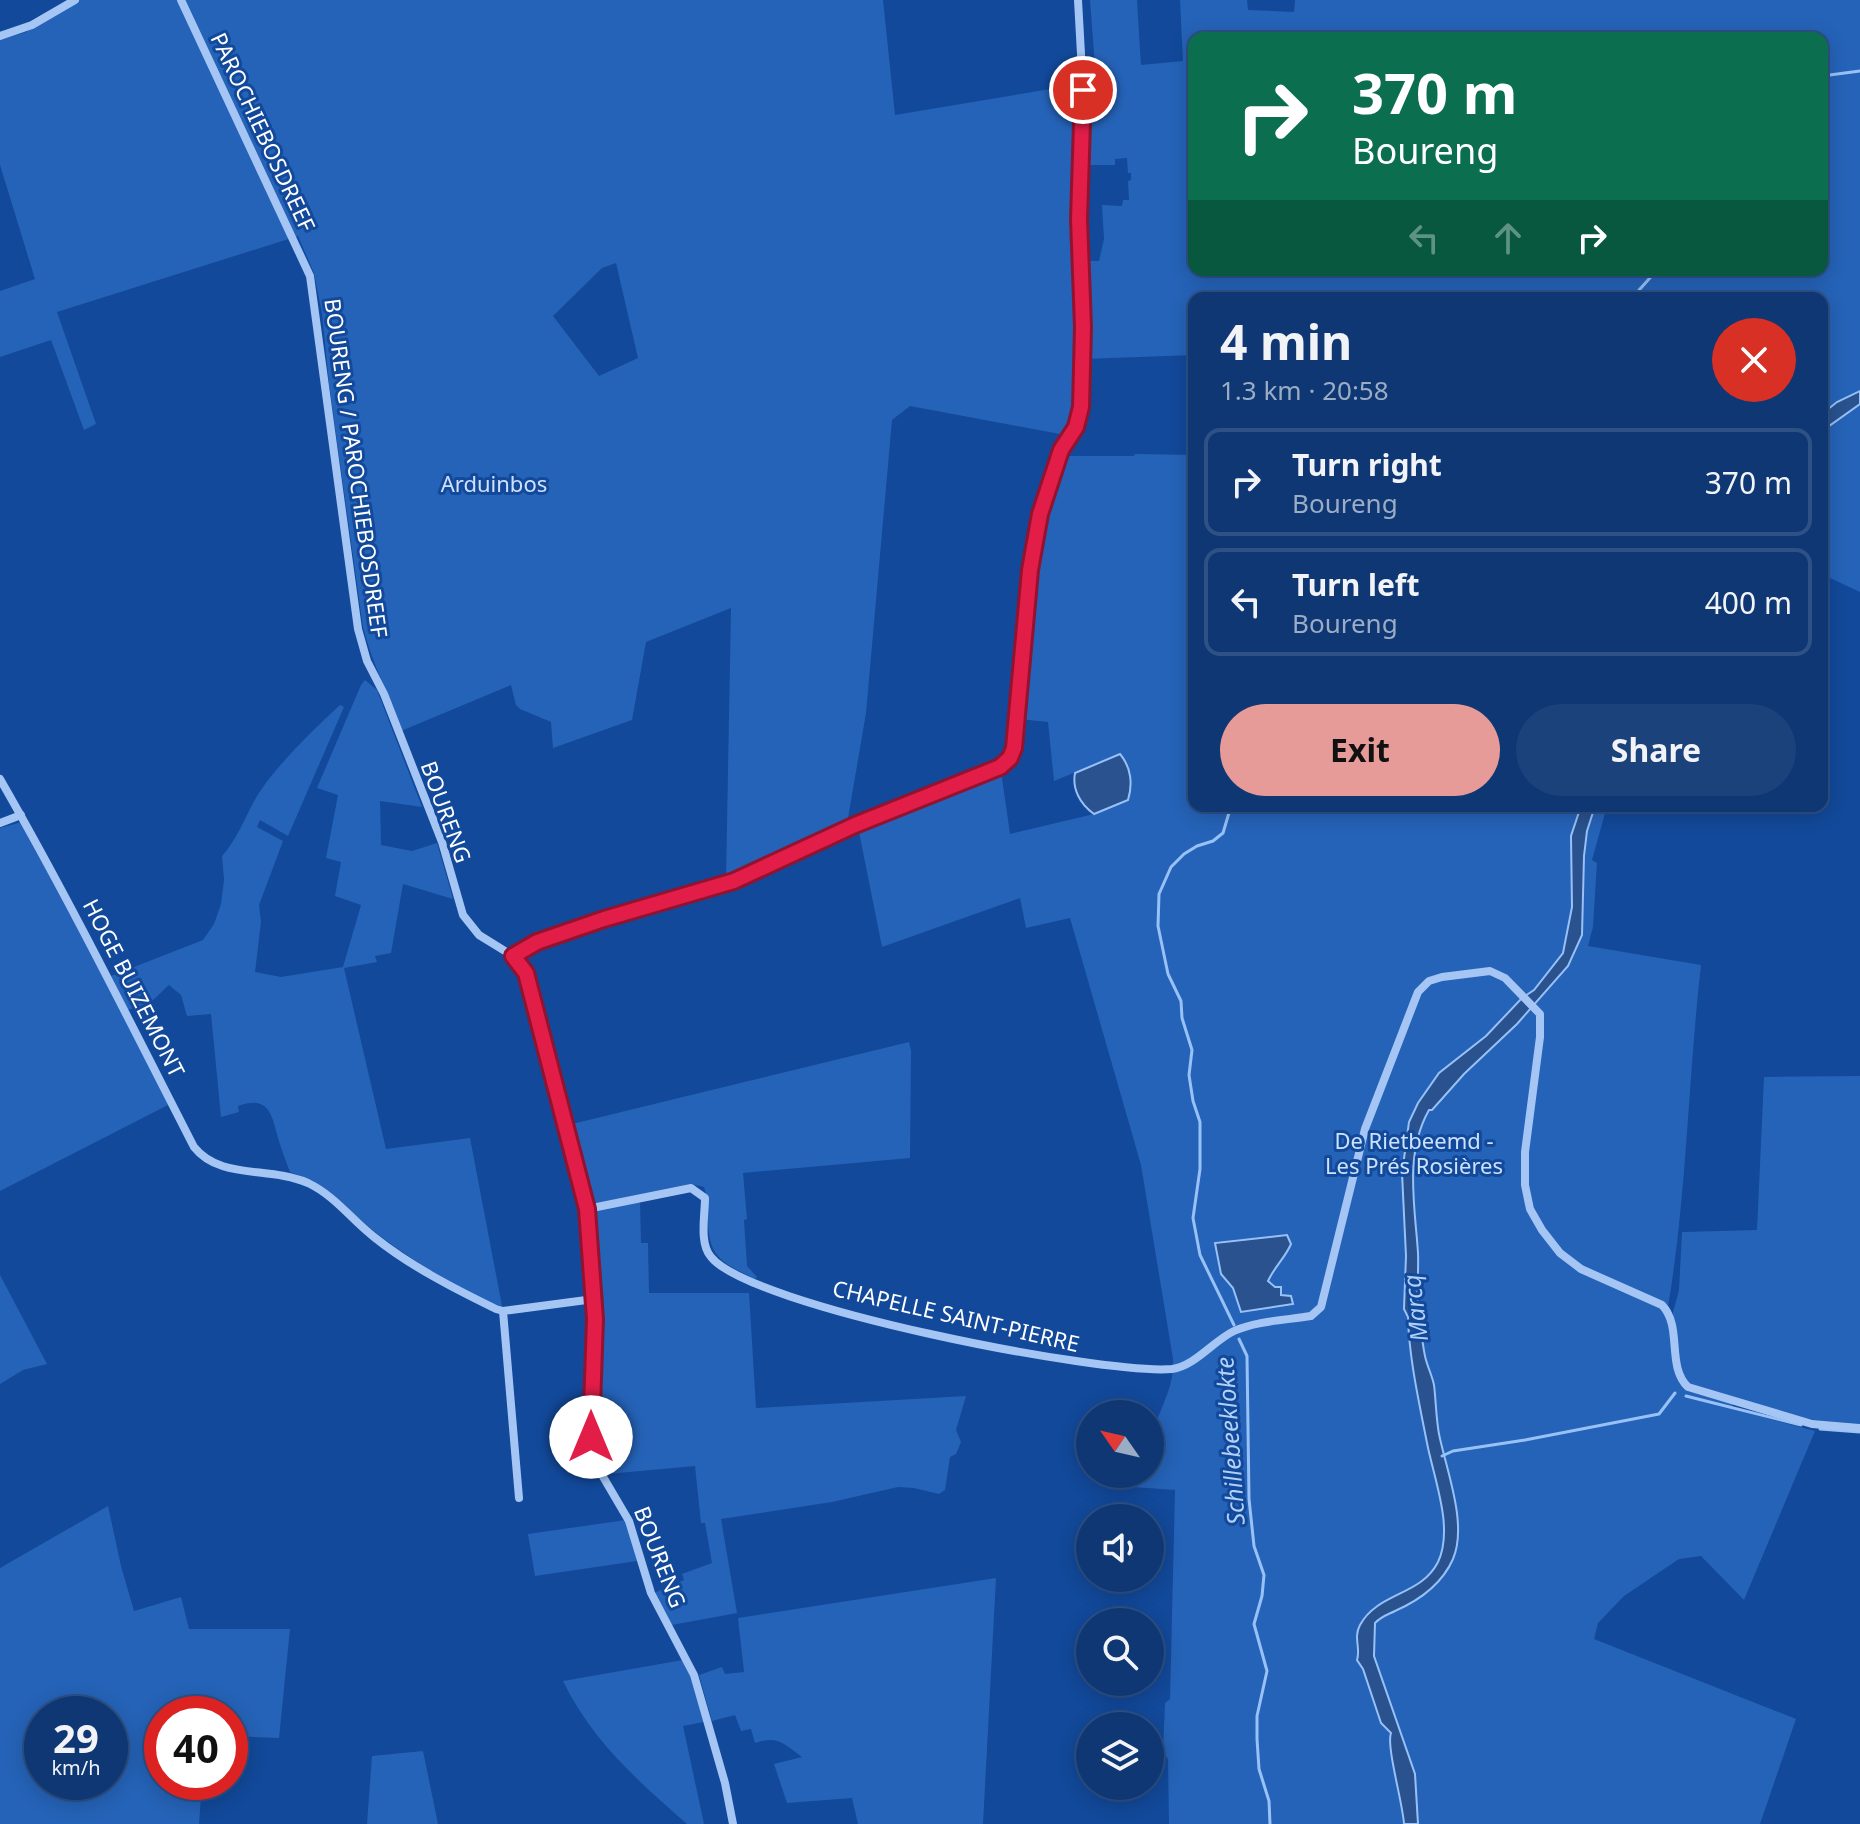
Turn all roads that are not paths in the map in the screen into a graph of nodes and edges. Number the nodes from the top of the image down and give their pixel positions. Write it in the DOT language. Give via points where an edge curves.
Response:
graph roads {
  1 [pos="75,0"];
  2 [pos="181,0"];
  3 [pos="1078,0"];
  4 [pos="0,36"];
  5 [pos="311,280"];
  6 [pos="367,661"];
  7 [pos="0,779"];
  8 [pos="21,815"];
  9 [pos="0,823"];
  10 [pos="513,956"];
  11 [pos="587,1209"];
  12 [pos="594,1299"];
  13 [pos="503,1311"];
  14 [pos="1860,1428"];
  15 [pos="519,1498"];
  16 [pos="733,1824"];
  1 -- 4 [label="street"];
  2 -- 5 [label="street, PAROCHIEBOSDREEF"];
  3 -- 10 [label="street" via="1083,90 1081,407 1040,514 1010,758 1000,767 734,881 604,919"];
  5 -- 6 [label="street, BOURENG / PAROCHIEBOSDREEF" via="358,629"];
  6 -- 10 [label="street, BOURENG" via="442,842 463,915 479,935"];
  7 -- 8 [label="street, HOGE BUIZEMONT"];
  8 -- 9 [label="street"];
  8 -- 13 [label="street, HOGE BUIZEMONT" via="194,1147 223,1168 278,1173 311,1185 389,1248"];
  10 -- 11 [label="street, BOURENG" via="526,973"];
  11 -- 12 [label="street, BOURENG"];
  11 -- 14 [label="street, CHAPELLE SAINT-PIERRE" via="696,1189 705,1198 709,1255 725,1269 769,1288 1023,1354 1119,1368 1177,1368 1231,1332 1311,1316 1321,1307 1365,1129 1418,992 1442,977 1490,971 1505,978 1538,1010 1525,1185 1530,1209 1547,1237 1581,1269 1666,1308 1680,1377 1688,1387 1812,1424"];
  12 -- 13 [label="street"];
  12 -- 16 [label="street, BOURENG" via="592,1449 629,1521 651,1593 694,1675"];
  13 -- 15 [label="street"];
}
